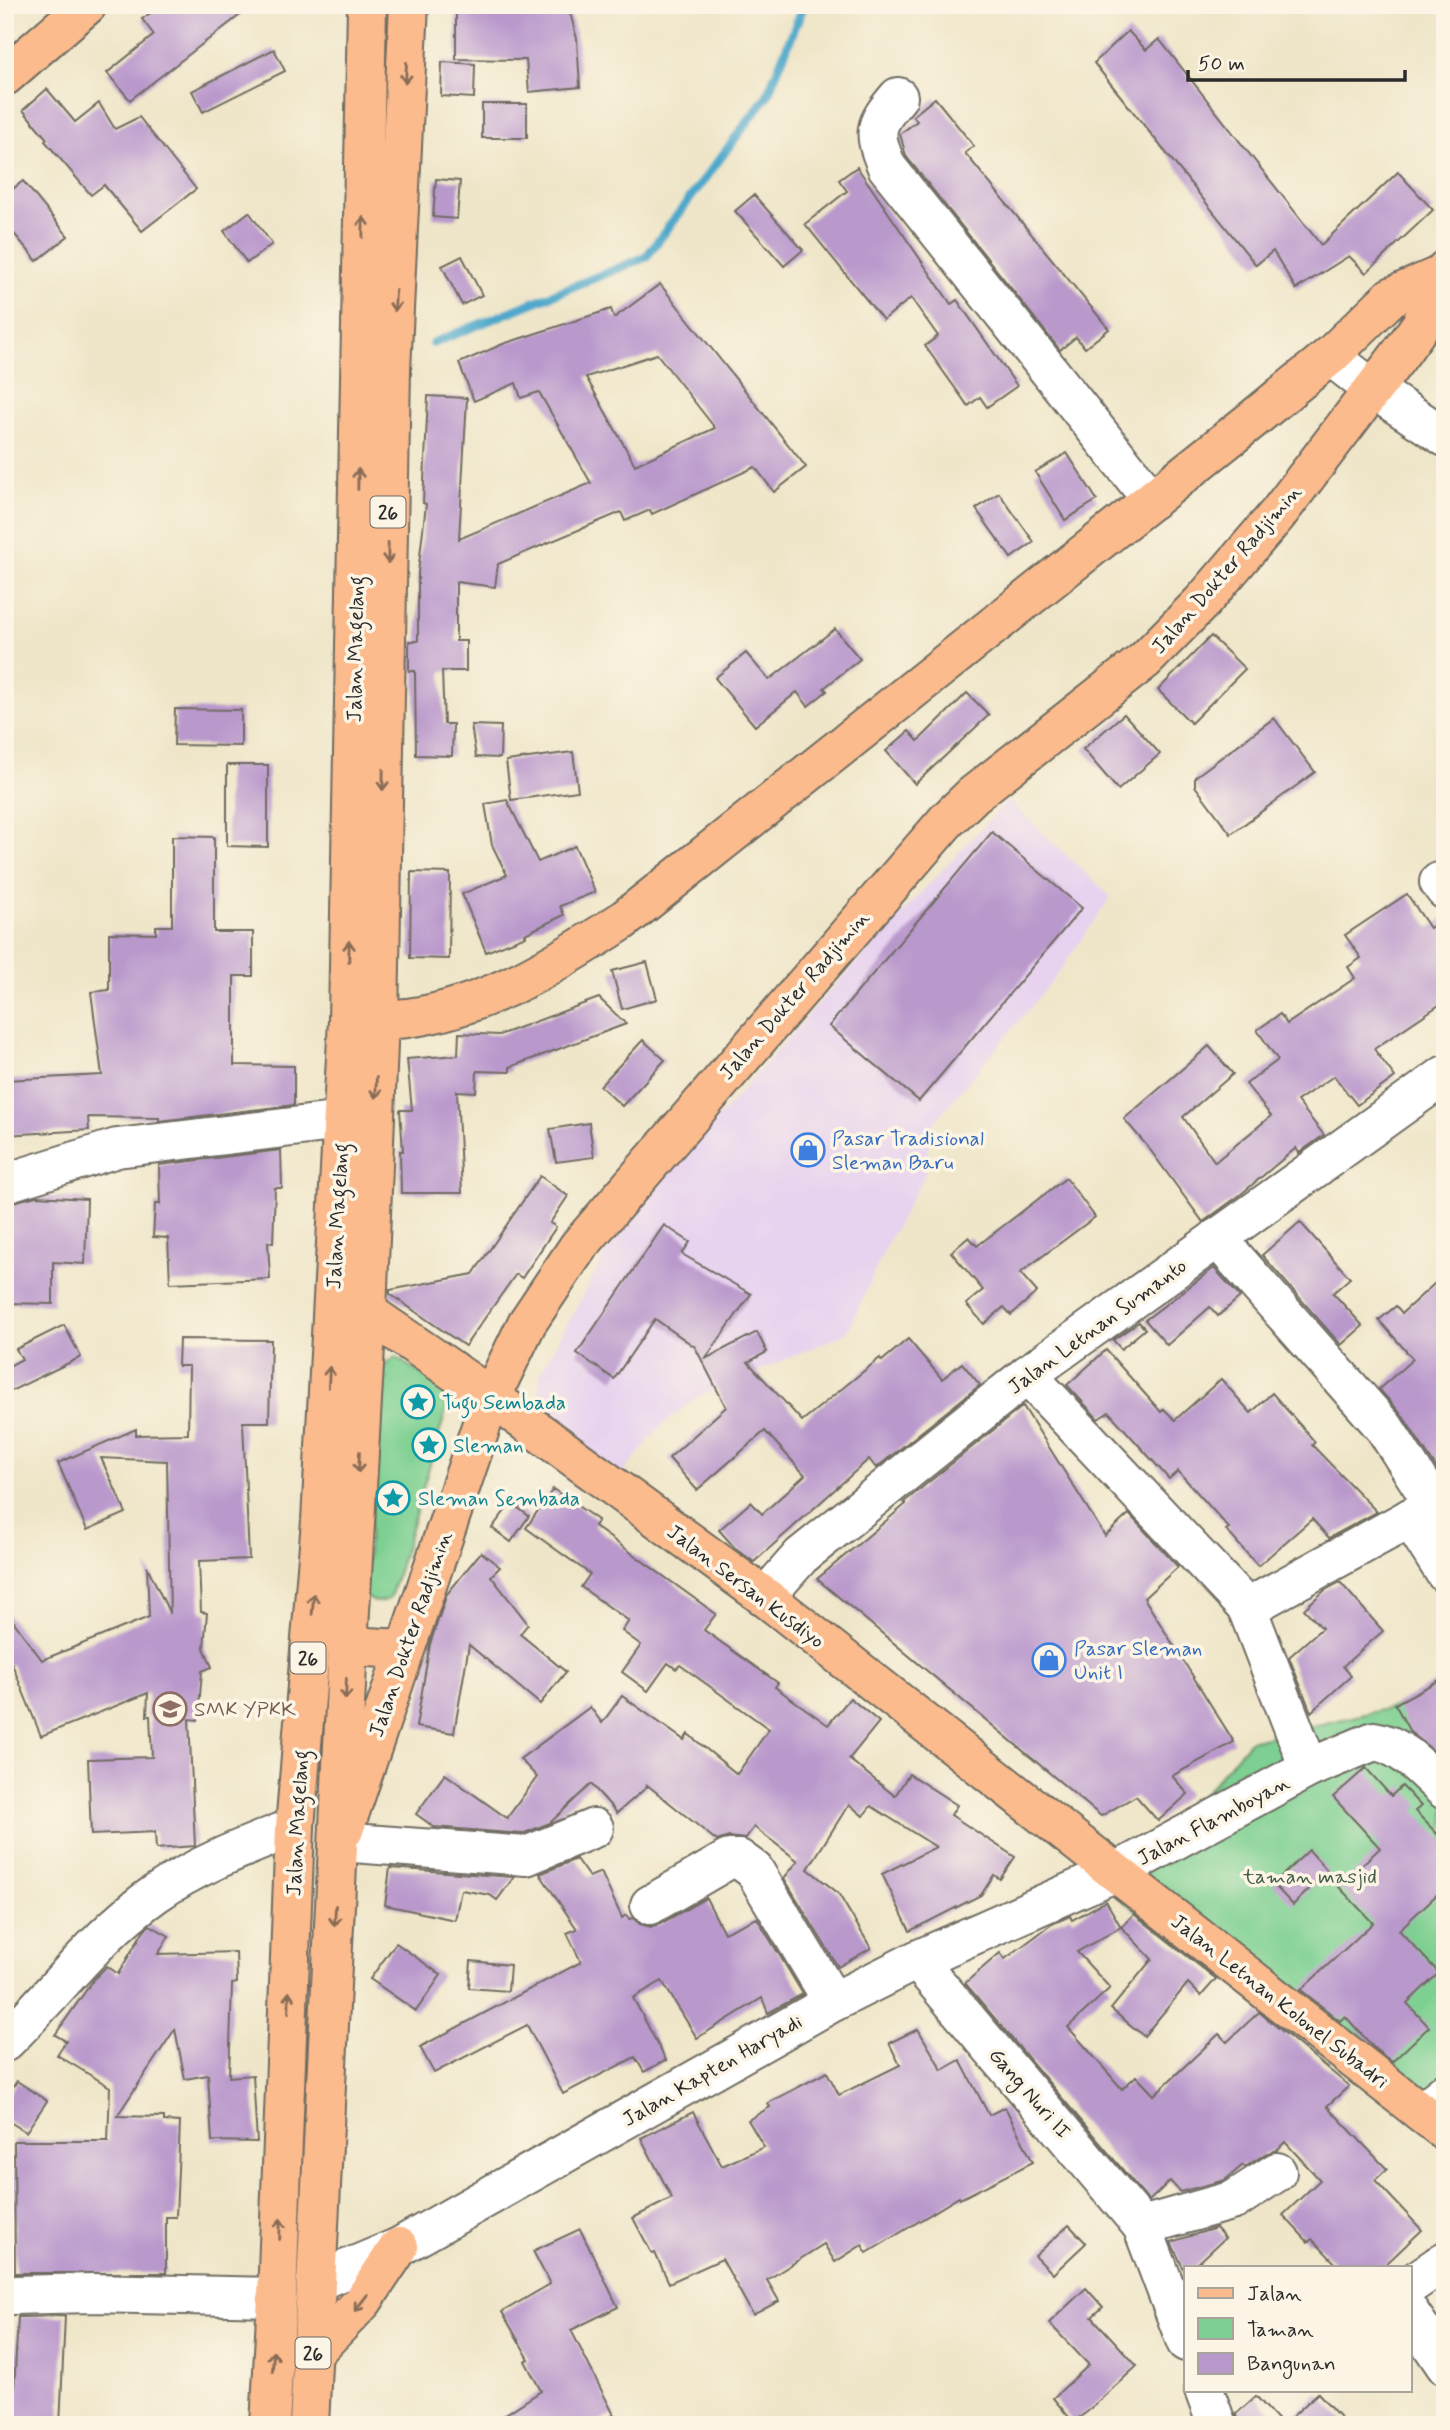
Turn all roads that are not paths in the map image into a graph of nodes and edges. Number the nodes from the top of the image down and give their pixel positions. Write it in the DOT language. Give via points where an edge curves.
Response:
graph roads {
  1 [pos="87,5"];
  2 [pos="367,5"];
  3 [pos="409,5"];
  4 [pos="5,76"];
  5 [pos="898,97"];
  6 [pos="1443,272"];
  7 [pos="1330,356"];
  8 [pos="1374,390"];
  9 [pos="1445,438"];
  10 [pos="1152,500"];
  11 [pos="363,1020"];
  12 [pos="1445,1075"];
  13 [pos="342,1121"];
  14 [pos="5,1183"];
  15 [pos="1217,1238"];
  16 [pos="367,1311"];
  17 [pos="1027,1375"];
  18 [pos="491,1397"];
  19 [pos="1430,1507"];
  20 [pos="1445,1573"];
  21 [pos="765,1597"];
  22 [pos="1247,1608"];
  23 [pos="348,1646"];
  24 [pos="405,1649"];
  25 [pos="1309,1768"];
  26 [pos="1445,1790"];
  27 [pos="295,1827"];
  28 [pos="594,1828"];
  29 [pos="340,1842"];
  30 [pos="1116,1872"];
  31 [pos="650,1905"];
  32 [pos="917,1960"];
  33 [pos="832,2002"];
  34 [pos="5,2042"];
  35 [pos="1437,2112"];
  36 [pos="1277,2172"];
  37 [pos="1142,2226"];
  38 [pos="399,2247"];
  39 [pos="1445,2261"];
  40 [pos="316,2282"];
  41 [pos="1412,2284"];
  42 [pos="13,2295"];
  43 [pos="277,2297"];
  44 [pos="1412,2315"];
  45 [pos="1184,2337"];
  46 [pos="313,2353"];
  47 [pos="1445,2365"];
  48 [pos="1205,2392"];
  49 [pos="270,2425"];
  50 [pos="309,2425"];
  51 [pos="1217,2425"];
  1 -- 4 [label="main road"];
  11 -- 2 [label="main road, Jalan Magelang / 26, one-way"];
  3 -- 11 [label="main road, Jalan Magelang / 26, one-way"];
  5 -- 10 [label="street" via="879,119 877,143 887,167"];
  6 -- 7 [label="main road, Jalan Dokter Radjimin" via="1391,297"];
  6 -- 8 [label="main road, Jalan Dokter Radjimin" via="1422,323"];
  7 -- 8 [label="street"];
  7 -- 10 [label="main road, Jalan Dokter Radjimin"];
  8 -- 9 [label="street"];
  8 -- 18 [label="main road, Jalan Dokter Radjimin" via="1277,515 1178,628 1134,669 973,795 925,843 578,1247 527,1323"];
  10 -- 11 [label="main road, Jalan Dokter Radjimin" via="658,894 585,946 506,988 437,1012"];
  11 -- 13 [label="main road, Jalan Magelang / 26"];
  11 -- 16 [label="main road, Jalan Magelang / 26, one-way"];
  12 -- 15 [label="street, Jalan Letnan Sumanto"];
  13 -- 14 [label="street" via="117,1148"];
  27 -- 13 [label="main road, Jalan Magelang / 26, one-way" via="321,1521"];
  15 -- 17 [label="street, Jalan Letnan Sumanto"];
  15 -- 19 [label="street" via="1384,1427"];
  16 -- 18 [label="main road, Jalan Sersan Kusdiyo"];
  16 -- 23 [label="main road, Jalan Magelang / 26, one-way"];
  17 -- 21 [label="street, Jalan Letnan Sumanto" via="801,1556"];
  17 -- 22 [label="street"];
  18 -- 21 [label="main road, Jalan Sersan Kusdiyo"];
  18 -- 24 [label="main road, Jalan Dokter Radjimin"];
  19 -- 20 [label="street"];
  19 -- 22 [label="street"];
  21 -- 30 [label="main road, Jalan Sersan Kusdiyo"];
  22 -- 25 [label="street, Jalan Flamboyan"];
  23 -- 24 [label="main road"];
  23 -- 29 [label="main road, Jalan Magelang / 26, one-way"];
  24 -- 29 [label="main road, Jalan Dokter Radjimin"];
  25 -- 26 [label="street, Jalan Flamboyan" via="1374,1741 1385,1742"];
  25 -- 30 [label="street, Jalan Flamboyan"];
  27 -- 34 [label="street" via="208,1862 154,1894 109,1933"];
  43 -- 27 [label="main road, Jalan Magelang / 26, one-way"];
  28 -- 29 [label="street" via="526,1856"];
  29 -- 40 [label="main road, Jalan Magelang / 26, one-way"];
  30 -- 32 [label="street, Jalan Kapten Haryadi"];
  30 -- 35 [label="main road, Jalan Letnan Kolonel Subadri"];
  31 -- 33 [label="street" via="729,1859 739,1859 754,1870"];
  32 -- 33 [label="street, Jalan Kapten Haryadi"];
  32 -- 37 [label="street, Gang Nuri II"];
  33 -- 38 [label="street, Jalan Kapten Haryadi"];
  36 -- 37 [label="street" via="1234,2200"];
  37 -- 45 [label="street, Gang Nuri II"];
  38 -- 40 [label="street, Jalan Kapten Haryadi"];
  38 -- 46 [label="main road, one-way" via="363,2301"];
  39 -- 41 [label="street"];
  40 -- 46 [label="main road, Jalan Magelang / 26"];
  42 -- 43 [label="street"];
  49 -- 43 [label="main road, Jalan Magelang / 26, one-way"];
  44 -- 47 [label="street"];
  46 -- 50 [label="main road, Jalan Magelang / 26"];
  48 -- 51 [label="street"];
}
